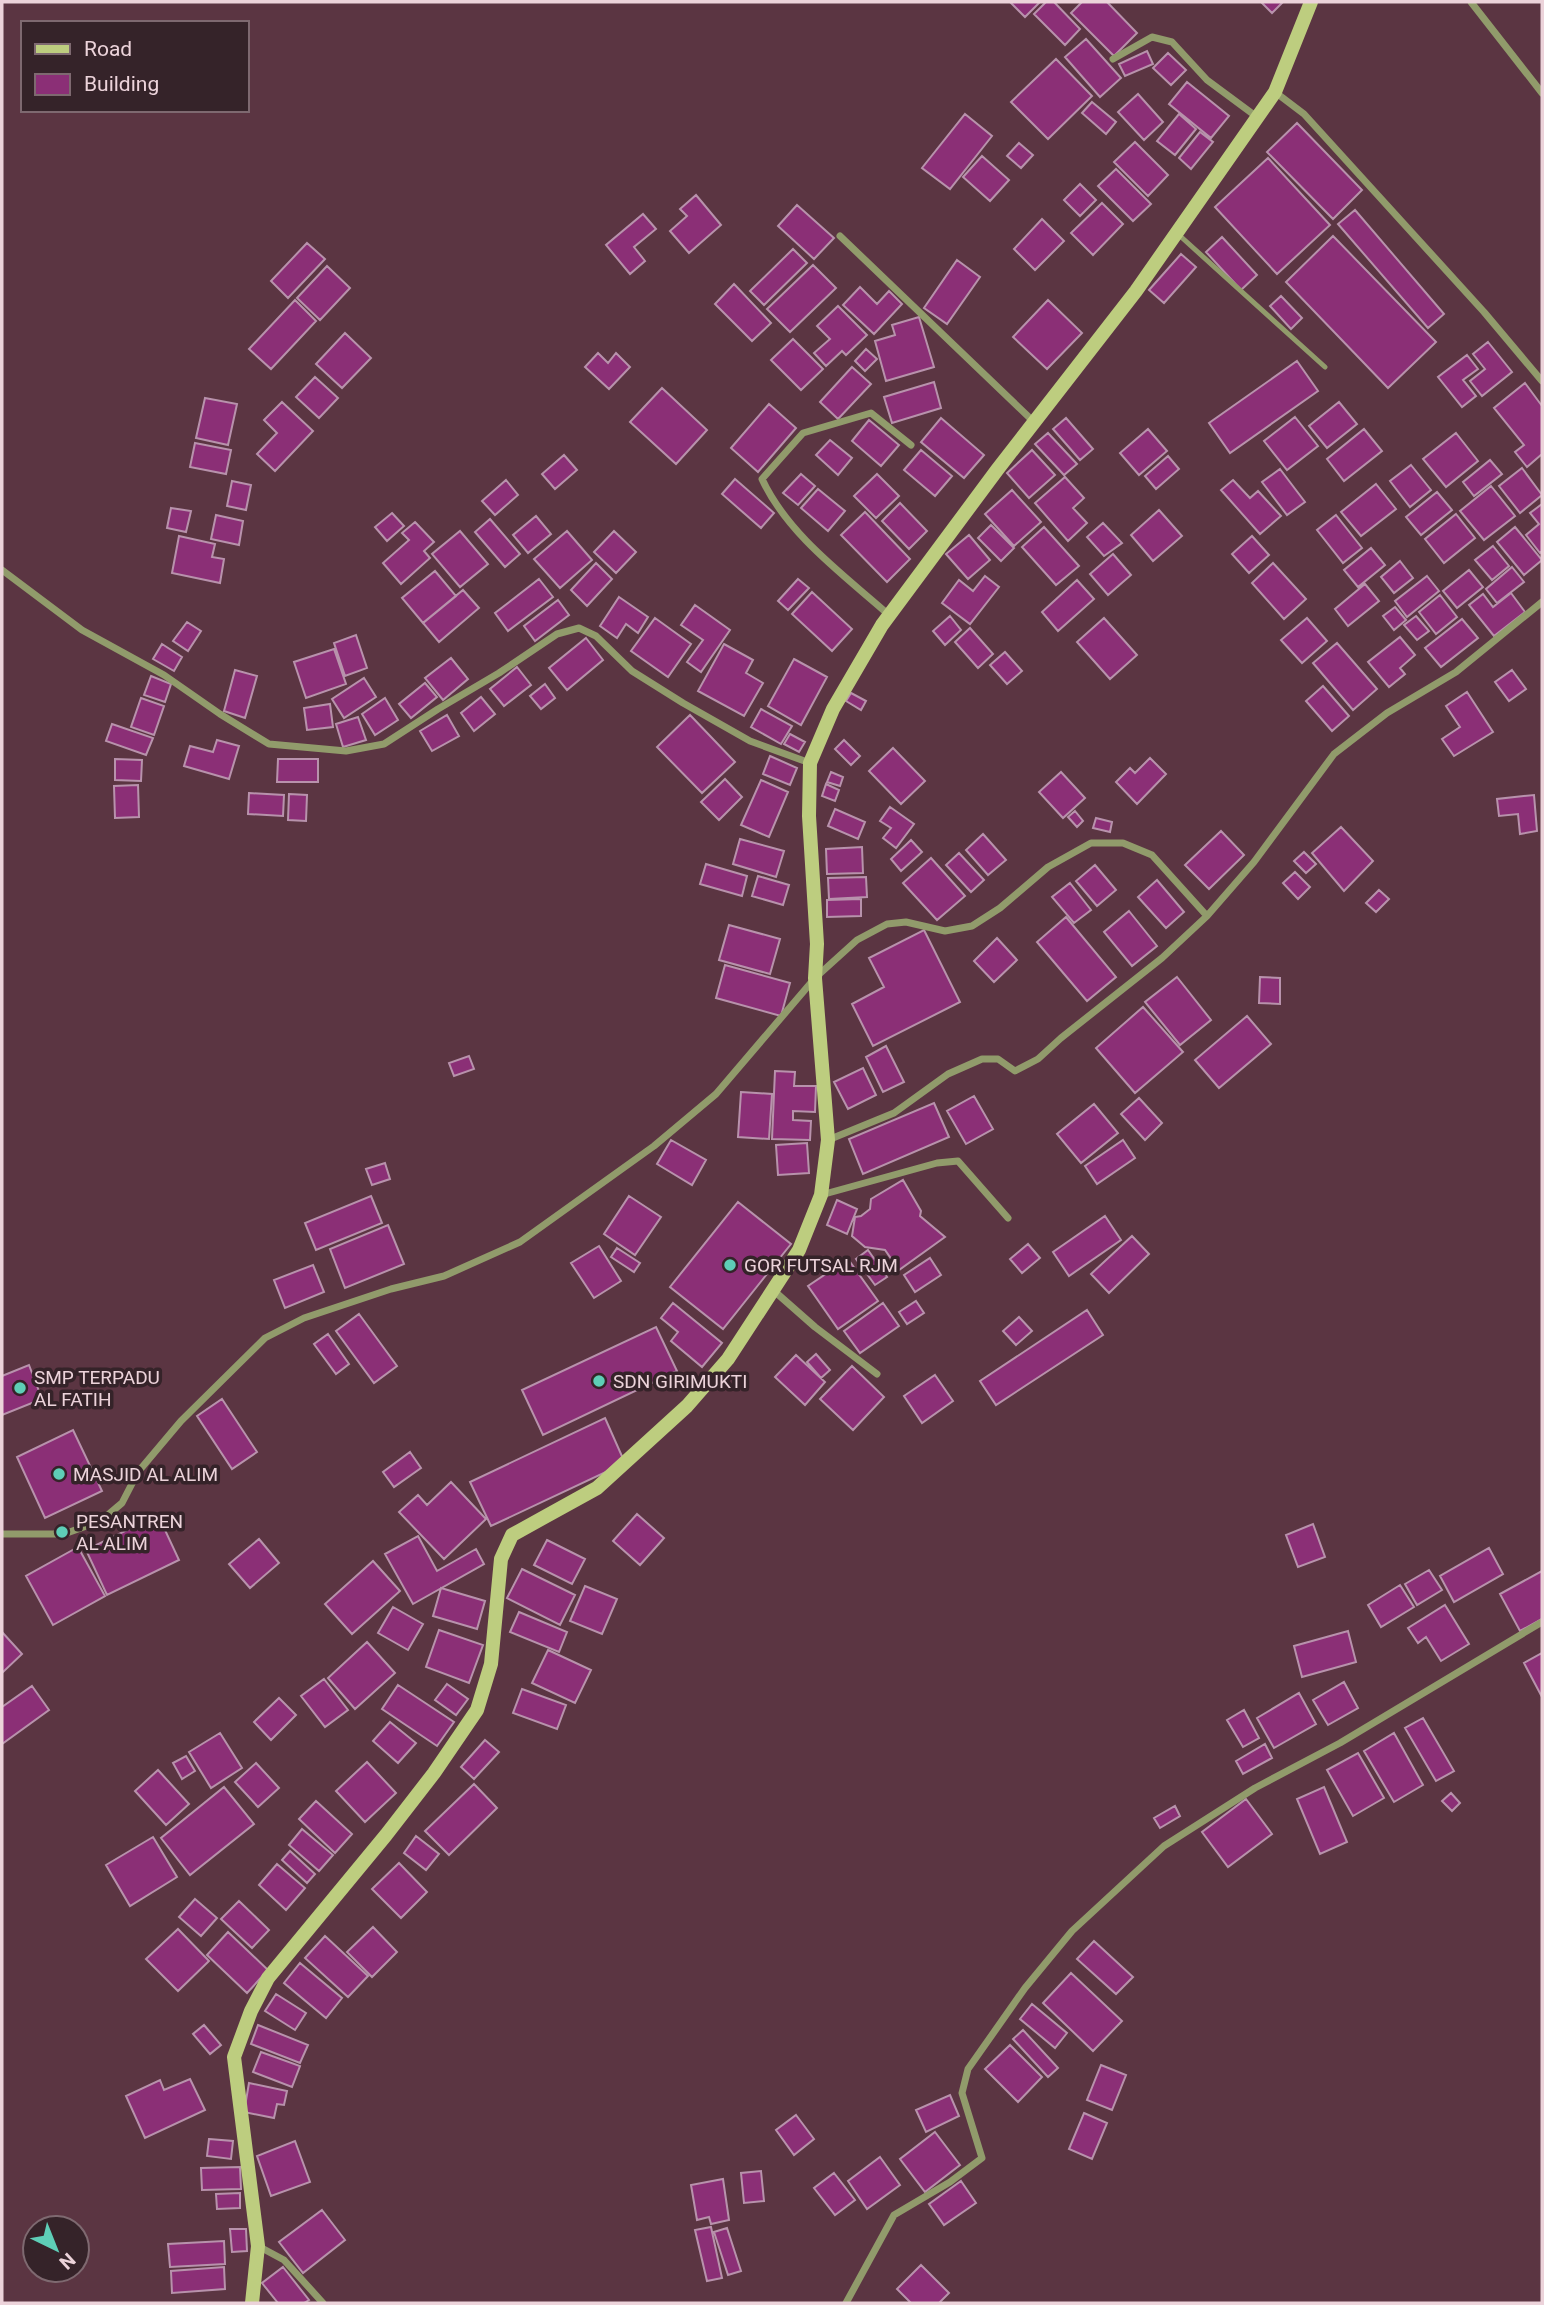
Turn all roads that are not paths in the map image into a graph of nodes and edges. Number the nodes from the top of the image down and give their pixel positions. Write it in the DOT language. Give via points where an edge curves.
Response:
graph roads {
  1 [pos="1311,2"];
  2 [pos="1471,2"];
  3 [pos="1113,59"];
  4 [pos="1275,92"];
  5 [pos="1542,93"];
  6 [pos="1258,117"];
  7 [pos="1178,234"];
  8 [pos="840,236"];
  9 [pos="1325,367"];
  10 [pos="1542,381"];
  11 [pos="1035,422"];
  12 [pos="911,445"];
  13 [pos="2,570"];
  14 [pos="1542,602"];
  15 [pos="889,615"];
  16 [pos="810,763"];
  17 [pos="1207,916"];
  18 [pos="815,978"];
  19 [pos="828,1140"];
  20 [pos="821,1195"];
  21 [pos="1008,1218"];
  22 [pos="772,1289"];
  23 [pos="877,1374"];
  24 [pos="2,1534"];
  25 [pos="1542,1622"];
  26 [pos="258,2246"];
  27 [pos="252,2303"];
  28 [pos="323,2303"];
  29 [pos="846,2303"];
  1 -- 4 [label="street"];
  2 -- 5 [label="street"];
  3 -- 6 [label="street" via="1152,37 1172,41 1207,80"];
  4 -- 6 [label="street"];
  4 -- 10 [label="street" via="1304,114"];
  6 -- 7 [label="street"];
  7 -- 9 [label="lane"];
  7 -- 11 [label="street"];
  8 -- 11 [label="street"];
  11 -- 15 [label="street"];
  12 -- 15 [label="street" via="871,413 803,433 762,479 804,539"];
  13 -- 16 [label="street" via="82,630 164,675 269,744 346,751 384,744 557,634 579,628 596,636 632,671 683,703 750,741"];
  14 -- 17 [label="street" via="1456,672 1387,713 1334,754 1254,862"];
  15 -- 16 [label="street" via="833,709"];
  16 -- 18 [label="street"];
  17 -- 18 [label="street" via="1152,855 1123,843 1091,844 1048,867 972,926 945,930 906,922 887,924 857,940"];
  17 -- 19 [label="street" via="1163,958 1038,1059 1015,1071 998,1059 982,1059 948,1074 894,1113"];
  18 -- 19 [label="street"];
  18 -- 24 [label="street" via="716,1094 654,1146 520,1242 444,1276 304,1318 265,1338 181,1421 138,1472 122,1503 109,1514 64,1534"];
  19 -- 20 [label="street"];
  20 -- 21 [label="street" via="958,1161"];
  20 -- 22 [label="street" via="799,1250"];
  22 -- 23 [label="street"];
  22 -- 26 [label="street" via="729,1359 687,1406 597,1488 512,1535 501,1559 491,1664 477,1710 386,1835 268,1978 234,2057"];
  25 -- 29 [label="street" via="1340,1744 1255,1787 1164,1846 1072,1931 968,2069 962,2093 982,2158 894,2215"];
  26 -- 27 [label="street"];
  26 -- 28 [label="street" via="284,2260"];
}
